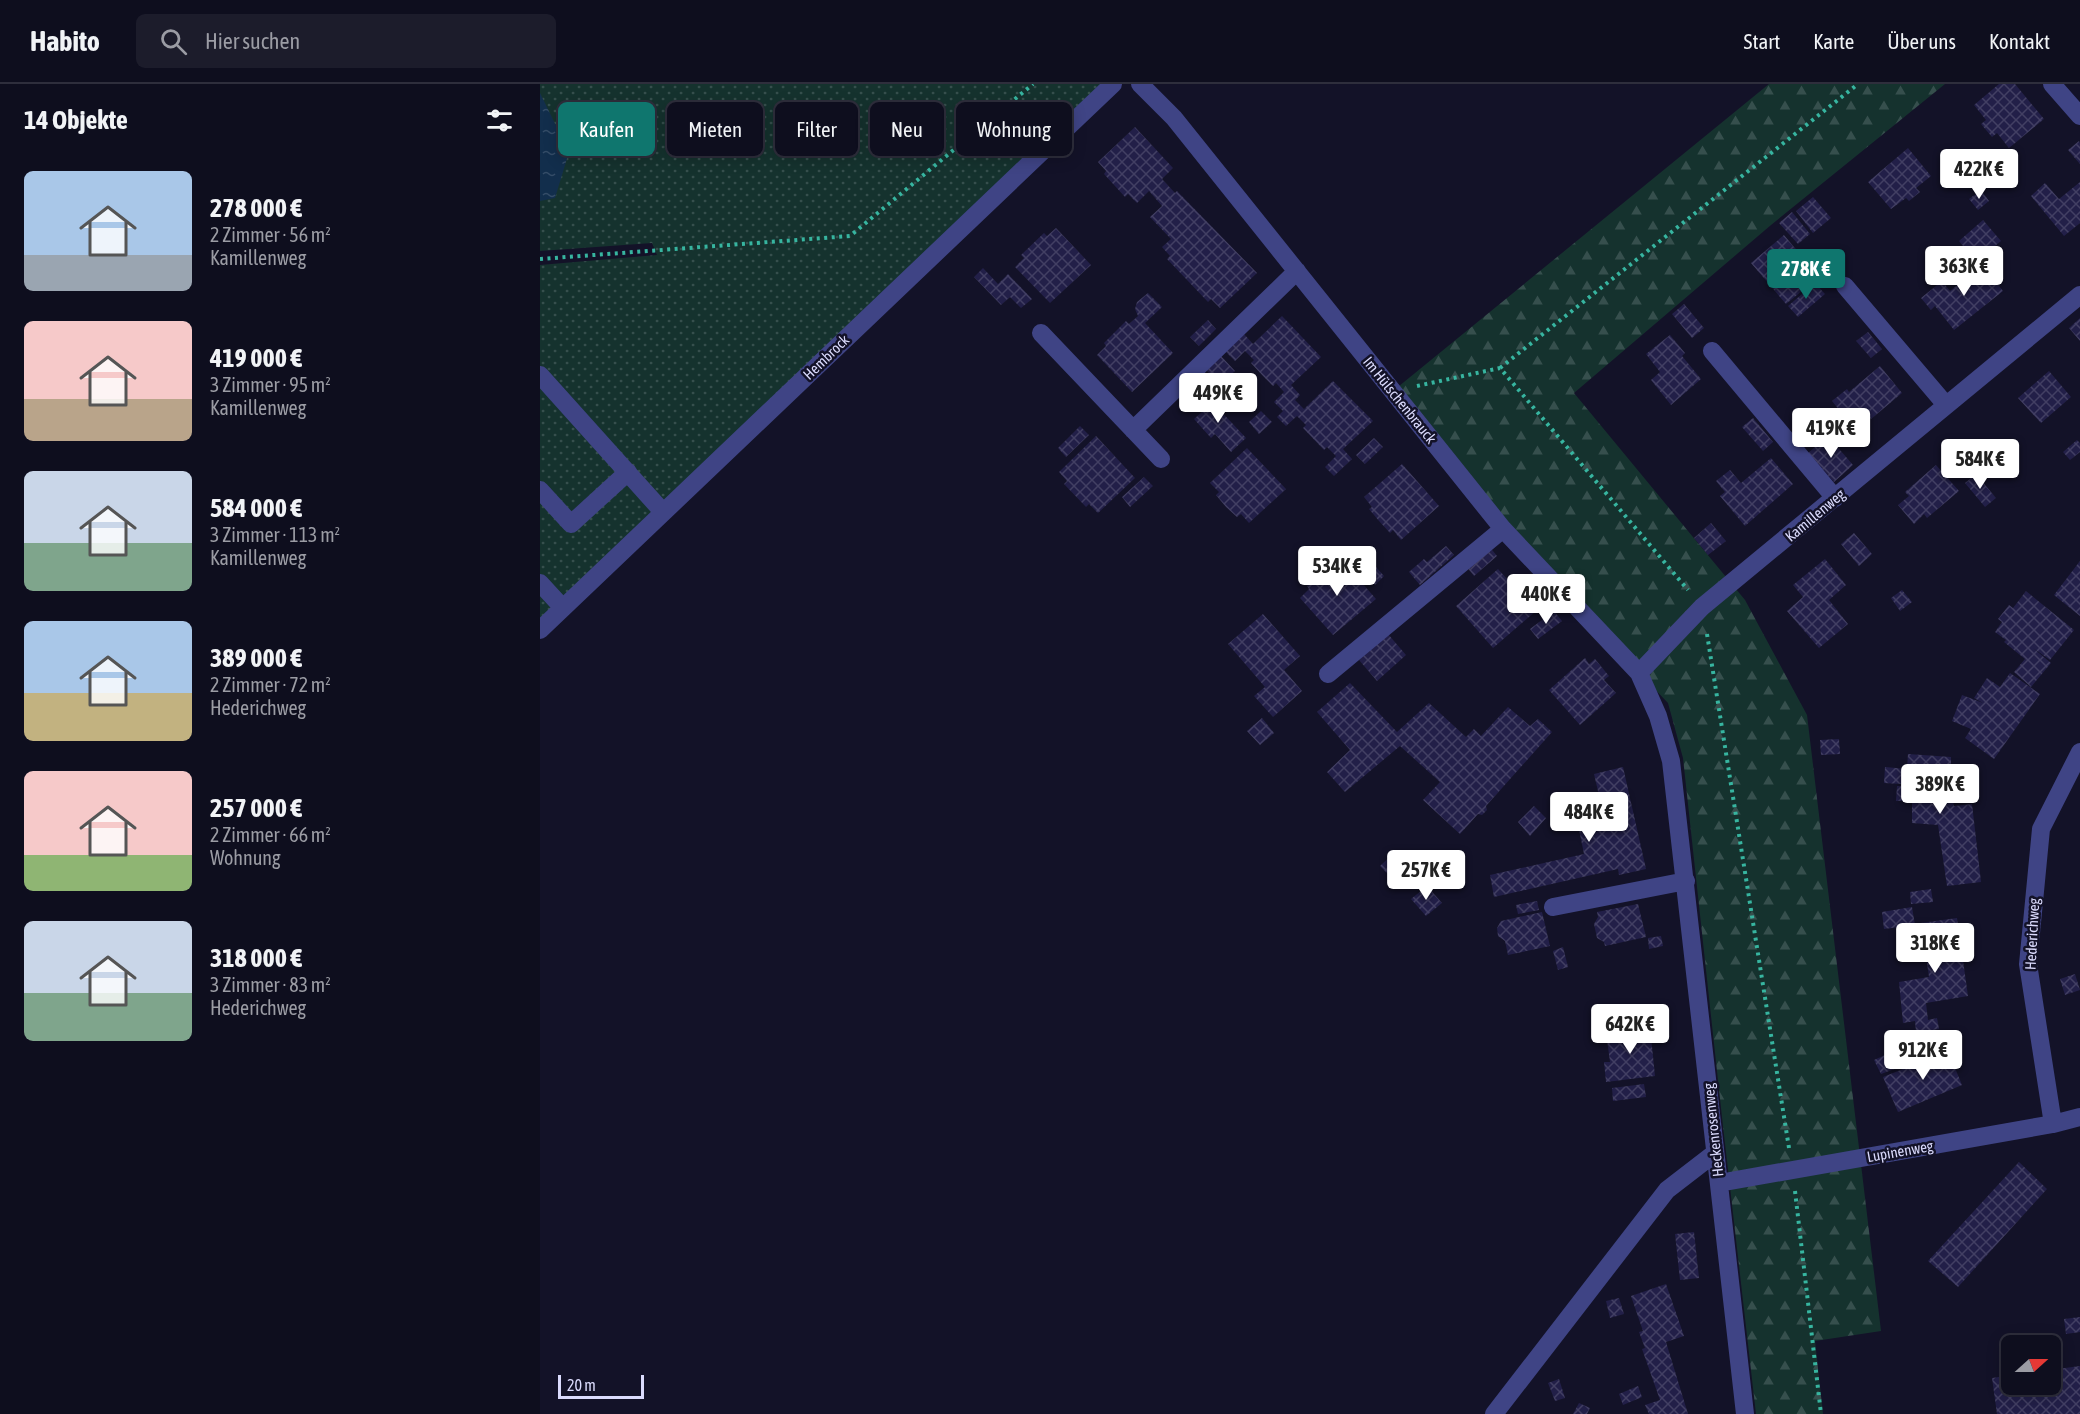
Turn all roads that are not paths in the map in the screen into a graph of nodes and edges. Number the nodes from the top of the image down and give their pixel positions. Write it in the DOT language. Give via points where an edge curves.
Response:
graph roads {
  1 [pos="1113,84"];
  2 [pos="1140,84"];
  3 [pos="2052,84"];
  4 [pos="2080,116"];
  5 [pos="1297,271"];
  6 [pos="1845,286"];
  7 [pos="2080,295"];
  8 [pos="1041,333"];
  9 [pos="1712,351"];
  10 [pos="540,375"];
  11 [pos="1946,405"];
  12 [pos="1133,430"];
  13 [pos="1161,459"];
  14 [pos="628,472"];
  15 [pos="540,490"];
  16 [pos="1835,498"];
  17 [pos="663,512"];
  18 [pos="1503,529"];
  19 [pos="540,583"];
  20 [pos="563,608"];
  21 [pos="543,627"];
  22 [pos="1639,673"];
  23 [pos="1328,674"];
  24 [pos="2080,752"];
  25 [pos="1686,881"];
  26 [pos="1553,908"];
  27 [pos="2080,1117"];
  28 [pos="2053,1124"];
  29 [pos="1715,1153"];
  30 [pos="1719,1183"];
  31 [pos="1494,1414"];
  32 [pos="1745,1414"];
  1 -- 17 [label="street, Hembrock"];
  2 -- 5 [label="street, Im Hülschenbrauck" via="1174,118"];
  3 -- 4 [label="street"];
  5 -- 12 [label="street"];
  5 -- 18 [label="street, Im Hülschenbrauck"];
  6 -- 11 [label="street"];
  7 -- 11 [label="street, Kamillenweg"];
  8 -- 12 [label="street"];
  9 -- 16 [label="street"];
  10 -- 14 [label="street"];
  11 -- 16 [label="street, Kamillenweg"];
  12 -- 13 [label="street"];
  14 -- 15 [label="street" via="571,524"];
  14 -- 17 [label="street"];
  16 -- 22 [label="street, Kamillenweg" via="1702,608"];
  17 -- 20 [label="street, Hembrock"];
  18 -- 22 [label="street, Im Hülschenbrauck"];
  18 -- 23 [label="street"];
  19 -- 20 [label="street"];
  20 -- 21 [label="street, Hembrock"];
  22 -- 25 [label="street, Heckenrosenweg" via="1671,760"];
  24 -- 28 [label="street, Hederichweg" via="2041,829 2028,964"];
  25 -- 26 [label="street"];
  25 -- 29 [label="street, Heckenrosenweg"];
  27 -- 28 [label="street, Lupinenweg"];
  28 -- 30 [label="street, Lupinenweg"];
  29 -- 30 [label="street, Heckenrosenweg"];
  29 -- 31 [label="street" via="1667,1190"];
  30 -- 32 [label="street, Heckenrosenweg"];
}
